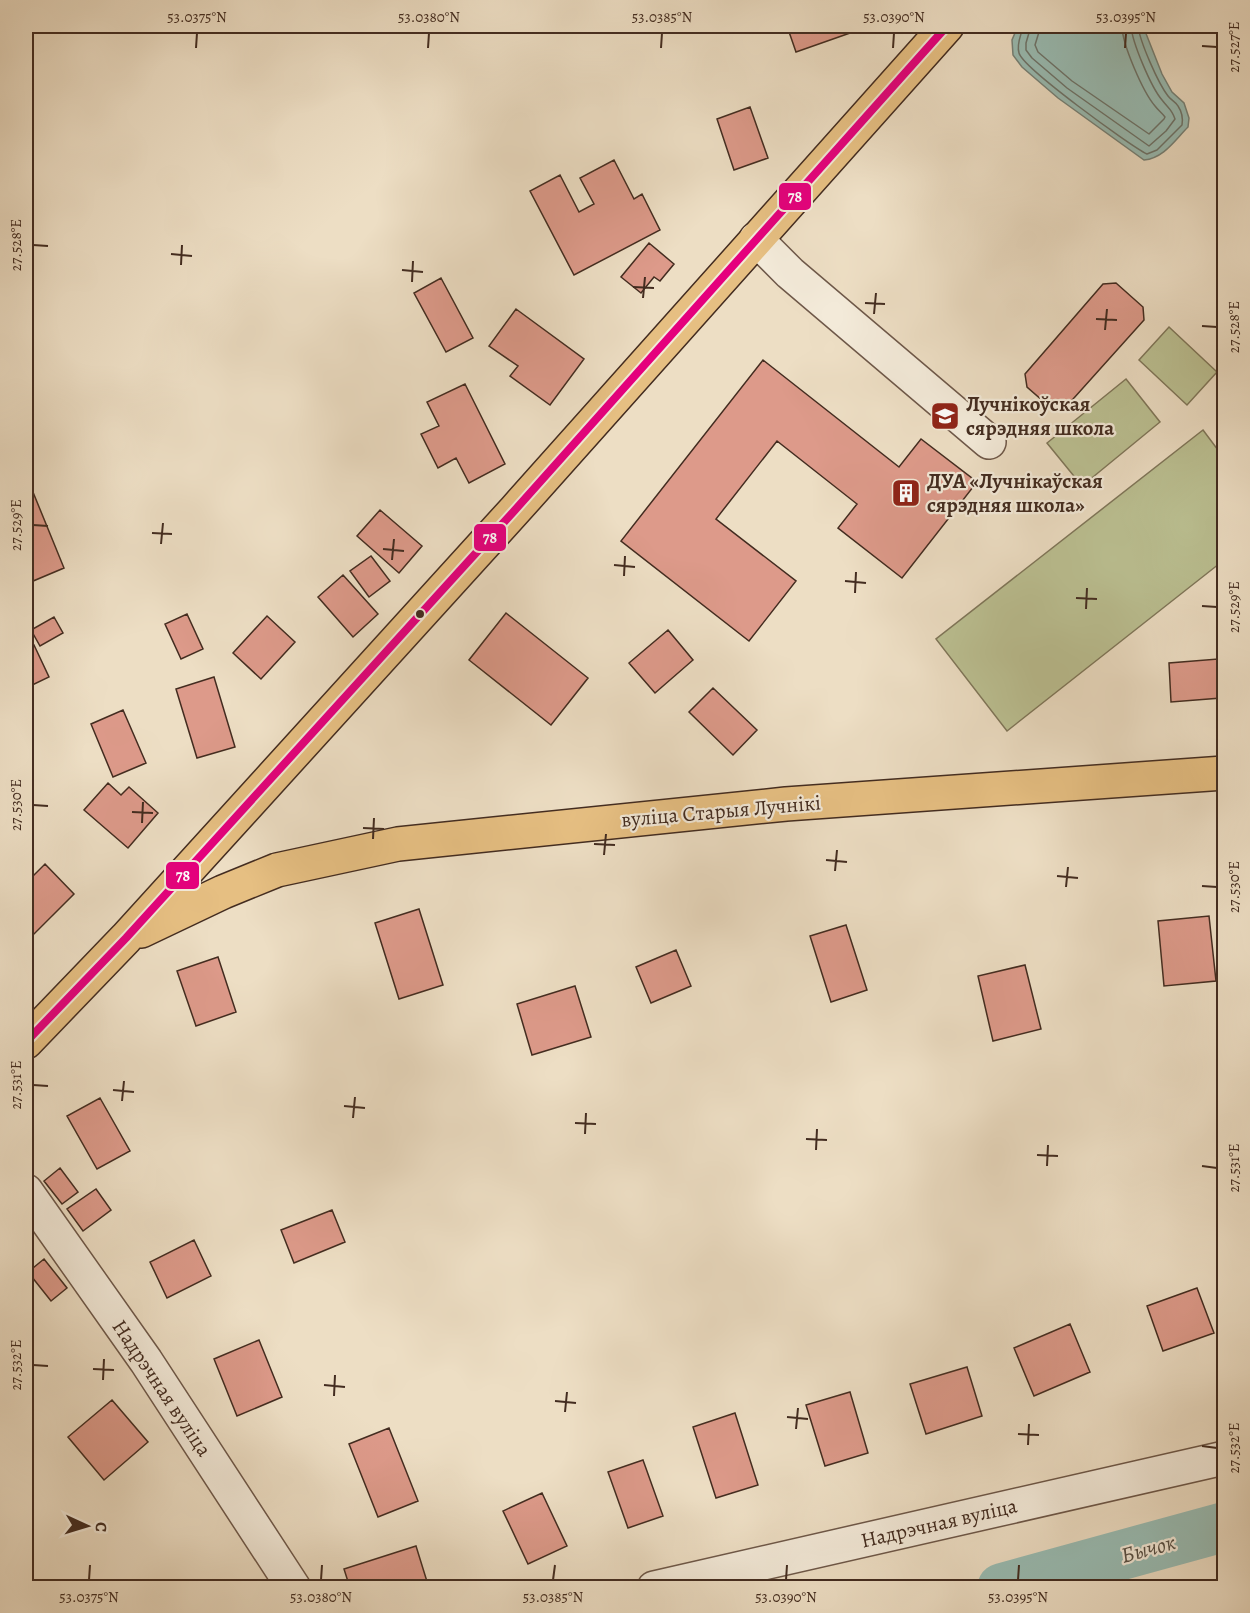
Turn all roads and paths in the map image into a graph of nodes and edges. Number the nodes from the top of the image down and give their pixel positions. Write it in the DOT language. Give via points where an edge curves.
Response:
graph roads {
  1 [pos="947,26"];
  2 [pos="756,239"];
  3 [pos="989,442"];
  4 [pos="1224,772"];
  5 [pos="126,938"];
  6 [pos="26,1042"];
  7 [pos="26,1191"];
  8 [pos="1224,1458"];
  9 [pos="294,1587"];
  10 [pos="654,1587"];
  1 -- 2 [label="main road, вуліца Старыя Лучнікі"];
  2 -- 3 [label="street" via="790,273"];
  2 -- 5 [label="main road, вуліца Старыя Лучнікі"];
  4 -- 5 [label="main road, вуліца Старыя Лучнікі" via="786,804 398,844 277,870"];
  5 -- 6 [label="main road, вуліца Старыя Лучнікі"];
  7 -- 9 [label="street, Надрэчная вуліца" via="146,1361"];
  8 -- 10 [label="street, Надрэчная вуліца"];
}
